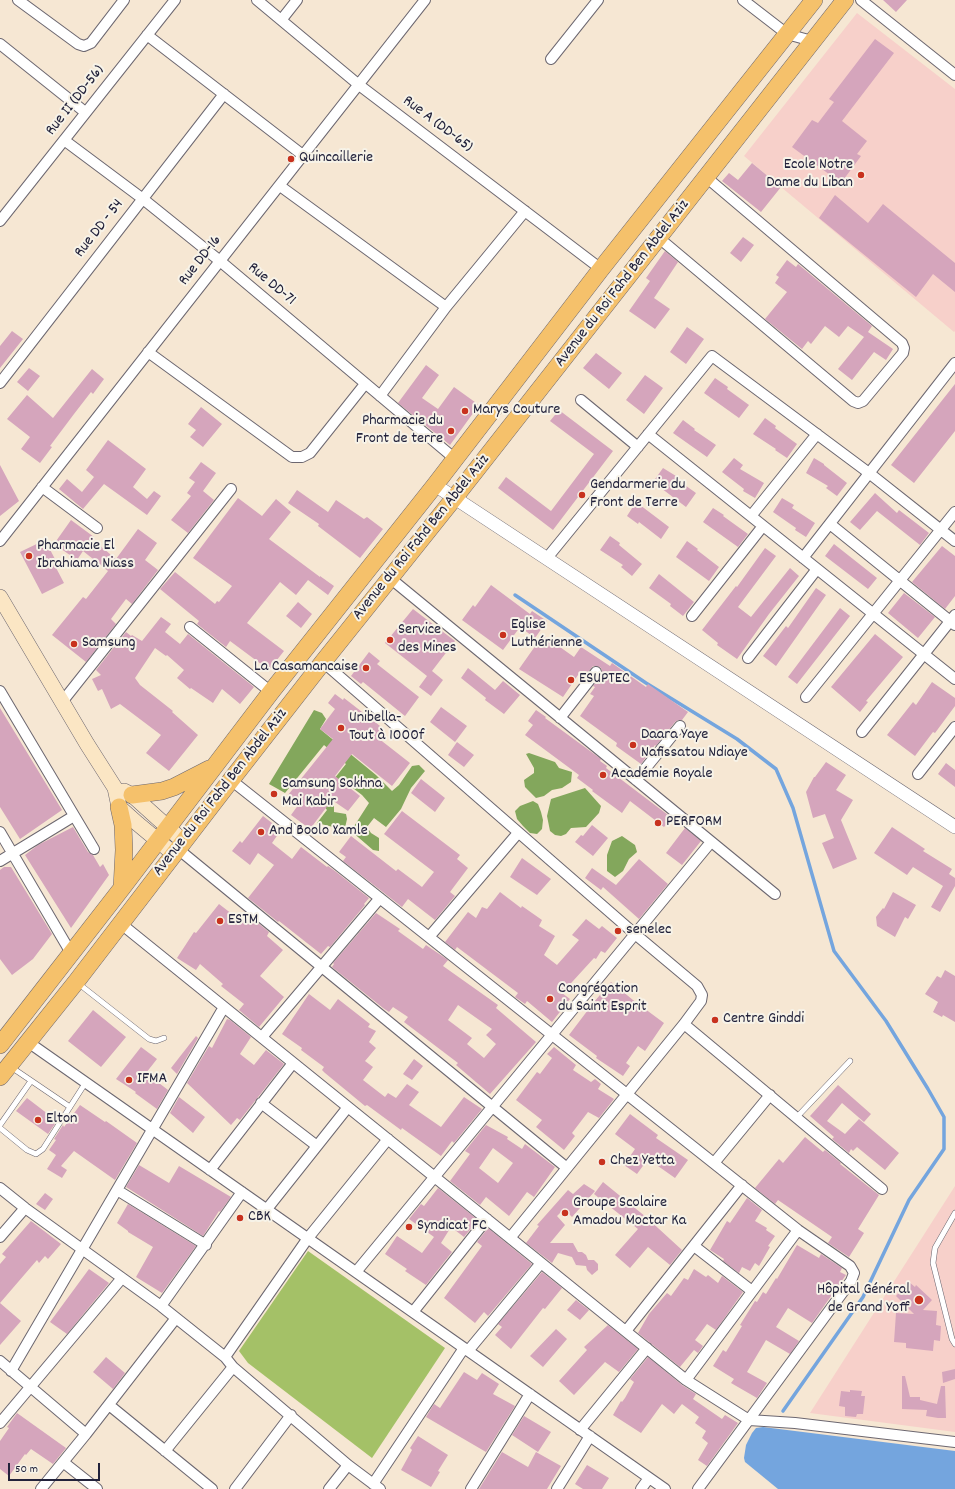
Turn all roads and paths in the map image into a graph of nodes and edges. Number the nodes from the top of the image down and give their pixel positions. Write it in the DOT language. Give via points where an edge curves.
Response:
graph roads {
  1 [pos="18,0"];
  2 [pos="124,0"];
  3 [pos="175,0"];
  4 [pos="257,0"];
  5 [pos="297,0"];
  6 [pos="425,0"];
  7 [pos="598,0"];
  8 [pos="743,0"];
  9 [pos="814,0"];
  10 [pos="845,0"];
  11 [pos="861,0"];
  12 [pos="282,19"];
  13 [pos="787,34"];
  14 [pos="147,35"];
  15 [pos="812,41"];
  16 [pos="2,50"];
  17 [pos="551,59"];
  18 [pos="955,75"];
  19 [pos="359,85"];
  20 [pos="224,94"];
  21 [pos="85,112"];
  22 [pos="64,140"];
  23 [pos="304,156"];
  24 [pos="706,177"];
  25 [pos="280,186"];
  26 [pos="143,199"];
  27 [pos="525,211"];
  28 [pos="0,221"];
  29 [pos="659,238"];
  30 [pos="220,261"];
  31 [pos="601,269"];
  32 [pos="446,307"];
  33 [pos="148,352"];
  34 [pos="955,363"];
  35 [pos="0,382"];
  36 [pos="365,384"];
  37 [pos="380,396"];
  38 [pos="581,400"];
  39 [pos="648,434"];
  40 [pos="817,434"];
  41 [pos="638,447"];
  42 [pos="454,458"];
  43 [pos="869,473"];
  44 [pos="435,485"];
  45 [pos="42,487"];
  46 [pos="231,489"];
  47 [pos="455,497"];
  48 [pos="955,512"];
  49 [pos="751,516"];
  50 [pos="830,524"];
  51 [pos="763,526"];
  52 [pos="97,528"];
  53 [pos="940,530"];
  54 [pos="0,541"];
  55 [pos="955,541"];
  56 [pos="548,558"];
  57 [pos="803,558"];
  58 [pos="817,569"];
  59 [pos="390,578"];
  60 [pos="900,580"];
  61 [pos="0,597"];
  62 [pos="873,614"];
  63 [pos="692,616"];
  64 [pos="953,620"];
  65 [pos="190,627"];
  66 [pos="924,654"];
  67 [pos="748,658"];
  68 [pos="323,662"];
  69 [pos="596,672"];
  70 [pos="955,679"];
  71 [pos="0,691"];
  72 [pos="271,692"];
  73 [pos="806,697"];
  74 [pos="62,702"];
  75 [pos="560,718"];
  76 [pos="680,726"];
  77 [pos="955,727"];
  78 [pos="862,732"];
  79 [pos="216,764"];
  80 [pos="918,774"];
  81 [pos="231,780"];
  82 [pos="636,780"];
  83 [pos="115,788"];
  84 [pos="132,795"];
  85 [pos="119,807"];
  86 [pos="74,816"];
  87 [pos="955,828"];
  88 [pos="0,832"];
  89 [pos="518,833"];
  90 [pos="163,834"];
  91 [pos="711,842"];
  92 [pos="178,848"];
  93 [pos="94,849"];
  94 [pos="13,854"];
  95 [pos="0,862"];
  96 [pos="122,888"];
  97 [pos="775,894"];
  98 [pos="380,898"];
  99 [pos="120,923"];
  100 [pos="635,934"];
  101 [pos="429,937"];
  102 [pos="71,953"];
  103 [pos="321,967"];
  104 [pos="76,982"];
  105 [pos="224,1007"];
  106 [pos="684,1024"];
  107 [pos="552,1034"];
  108 [pos="262,1037"];
  109 [pos="164,1038"];
  110 [pos="28,1042"];
  111 [pos="0,1045"];
  112 [pos="850,1061"];
  113 [pos="293,1063"];
  114 [pos="5,1072"];
  115 [pos="31,1081"];
  116 [pos="86,1082"];
  117 [pos="627,1094"];
  118 [pos="770,1095"];
  119 [pos="261,1103"];
  120 [pos="70,1107"];
  121 [pos="348,1107"];
  122 [pos="493,1107"];
  123 [pos="796,1118"];
  124 [pos="0,1127"];
  125 [pos="153,1129"];
  126 [pos="388,1139"];
  127 [pos="317,1146"];
  128 [pos="714,1163"];
  129 [pos="567,1168"];
  130 [pos="210,1170"];
  131 [pos="435,1177"];
  132 [pos="742,1185"];
  133 [pos="0,1188"];
  134 [pos="882,1189"];
  135 [pos="117,1190"];
  136 [pos="242,1192"];
  137 [pos="25,1208"];
  138 [pos="266,1209"];
  139 [pos="955,1213"];
  140 [pos="487,1219"];
  141 [pos="798,1230"];
  142 [pos="0,1237"];
  143 [pos="308,1238"];
  144 [pos="510,1238"];
  145 [pos="206,1245"];
  146 [pos="694,1246"];
  147 [pos="82,1249"];
  148 [pos="541,1263"];
  149 [pos="356,1272"];
  150 [pos="122,1278"];
  151 [pos="752,1290"];
  152 [pos="161,1306"];
  153 [pos="413,1312"];
  154 [pos="176,1318"];
  155 [pos="626,1331"];
  156 [pos="955,1344"];
  157 [pos="647,1348"];
  158 [pos="466,1349"];
  159 [pos="225,1357"];
  160 [pos="0,1361"];
  161 [pos="233,1367"];
  162 [pos="11,1371"];
  163 [pos="686,1380"];
  164 [pos="31,1387"];
  165 [pos="530,1394"];
  166 [pos="108,1405"];
  167 [pos="291,1415"];
  168 [pos="749,1420"];
  169 [pos="0,1423"];
  170 [pos="580,1430"];
  171 [pos="86,1434"];
  172 [pos="590,1436"];
  173 [pos="955,1442"];
  174 [pos="165,1451"];
  175 [pos="63,1462"];
  176 [pos="348,1464"];
  177 [pos="649,1478"];
  178 [pos="377,1486"];
  179 [pos="41,1489"];
  180 [pos="97,1489"];
  181 [pos="212,1489"];
  182 [pos="235,1489"];
  183 [pos="329,1489"];
  184 [pos="472,1489"];
  185 [pos="557,1489"];
  186 [pos="641,1489"];
  187 [pos="665,1489"];
  188 [pos="698,1489"];
  1 -- 2 [label="street" via="84,46 90,43"];
  3 -- 14 [label="street, Rue II (DD-56)"];
  4 -- 12 [label="street, Rue A (DD-65)"];
  5 -- 12 [label="street"];
  6 -- 19 [label="street, Rue DD-16"];
  7 -- 17 [label="street"];
  8 -- 13 [label="street"];
  9 -- 13 [label="main road, Avenue du Roi Fahd Ben Abdel Aziz"];
  10 -- 15 [label="main road, Avenue du Roi Fahd Ben Abdel Aziz"];
  11 -- 18 [label="street"];
  12 -- 19 [label="street, Rue A (DD-65)"];
  13 -- 15 [label="street"];
  13 -- 31 [label="main road, Avenue du Roi Fahd Ben Abdel Aziz"];
  14 -- 20 [label="street"];
  14 -- 21 [label="street, Rue II (DD-56)"];
  15 -- 24 [label="main road, Avenue du Roi Fahd Ben Abdel Aziz"];
  16 -- 21 [label="street"];
  19 -- 23 [label="street, Rue DD-16"];
  19 -- 27 [label="street, Rue A (DD-65)"];
  20 -- 23 [label="street"];
  20 -- 26 [label="street, Rue DD - 54"];
  21 -- 22 [label="street, Rue II (DD-56)"];
  22 -- 26 [label="street, Rue DD-71"];
  22 -- 28 [label="street, Rue II (DD-56)"];
  23 -- 25 [label="street, Rue DD-16"];
  24 -- 29 [label="main road, Avenue du Roi Fahd Ben Abdel Aziz"];
  24 -- 29 [label="street" via="902,343 903,353 864,401 853,401"];
  25 -- 30 [label="street, Rue DD-16"];
  25 -- 32 [label="street"];
  26 -- 30 [label="street, Rue DD-71"];
  26 -- 35 [label="street, Rue DD - 54"];
  27 -- 31 [label="street, Rue A (DD-65)"];
  27 -- 32 [label="street"];
  29 -- 47 [label="main road, Avenue du Roi Fahd Ben Abdel Aziz"];
  30 -- 33 [label="street, Rue DD-16"];
  30 -- 36 [label="street, Rue DD-71"];
  31 -- 42 [label="main road, Avenue du Roi Fahd Ben Abdel Aziz"];
  32 -- 37 [label="street"];
  33 -- 36 [label="street" via="292,456 302,457 310,454"];
  33 -- 45 [label="street, Rue DD-16"];
  34 -- 43 [label="street"];
  36 -- 37 [label="street, Rue DD-71"];
  37 -- 42 [label="street, Rue DD-71"];
  38 -- 41 [label="street"];
  39 -- 40 [label="street" via="712,356"];
  39 -- 41 [label="street"];
  39 -- 49 [label="street"];
  40 -- 43 [label="street"];
  40 -- 49 [label="street"];
  41 -- 56 [label="street"];
  42 -- 44 [label="main road, Avenue du Roi Fahd Ben Abdel Aziz"];
  43 -- 50 [label="street"];
  43 -- 53 [label="street"];
  44 -- 47 [label="street"];
  44 -- 72 [label="main road, Avenue du Roi Fahd Ben Abdel Aziz"];
  45 -- 52 [label="street"];
  45 -- 54 [label="street, Rue DD-16"];
  46 -- 74 [label="street"];
  47 -- 56 [label="street"];
  47 -- 59 [label="main road, Avenue du Roi Fahd Ben Abdel Aziz"];
  48 -- 53 [label="street"];
  49 -- 51 [label="street"];
  50 -- 57 [label="street"];
  50 -- 60 [label="street"];
  51 -- 57 [label="street"];
  51 -- 63 [label="street"];
  53 -- 55 [label="street"];
  53 -- 60 [label="street"];
  56 -- 87 [label="street"];
  57 -- 58 [label="street"];
  58 -- 62 [label="street"];
  58 -- 67 [label="street"];
  59 -- 68 [label="main road, Avenue du Roi Fahd Ben Abdel Aziz"];
  59 -- 75 [label="street"];
  60 -- 62 [label="street"];
  60 -- 64 [label="street"];
  61 -- 74 [label="main road"];
  62 -- 66 [label="street"];
  62 -- 73 [label="street"];
  64 -- 66 [label="street"];
  65 -- 72 [label="street"];
  66 -- 70 [label="street"];
  66 -- 78 [label="street"];
  68 -- 81 [label="main road, Avenue du Roi Fahd Ben Abdel Aziz"];
  68 -- 89 [label="street"];
  69 -- 75 [label="street"];
  71 -- 86 [label="street"];
  72 -- 79 [label="main road, Avenue du Roi Fahd Ben Abdel Aziz"];
  74 -- 83 [label="main road"];
  75 -- 82 [label="street"];
  76 -- 82 [label="street"];
  77 -- 80 [label="street"];
  79 -- 84 [label="main road" via="174,787"];
  79 -- 90 [label="main road, Avenue du Roi Fahd Ben Abdel Aziz"];
  81 -- 92 [label="main road, Avenue du Roi Fahd Ben Abdel Aziz"];
  81 -- 98 [label="street"];
  82 -- 91 [label="street"];
  83 -- 84 [label="main road"];
  83 -- 85 [label="main road"];
  84 -- 90 [label="main road"];
  85 -- 90 [label="main road"];
  85 -- 96 [label="main road" via="124,850"];
  86 -- 93 [label="street"];
  86 -- 94 [label="street"];
  88 -- 94 [label="street"];
  89 -- 100 [label="street"];
  89 -- 101 [label="street"];
  90 -- 92 [label="main road"];
  90 -- 96 [label="main road, Avenue du Roi Fahd Ben Abdel Aziz"];
  91 -- 97 [label="street"];
  91 -- 100 [label="street"];
  92 -- 99 [label="main road, Avenue du Roi Fahd Ben Abdel Aziz"];
  92 -- 103 [label="street"];
  94 -- 95 [label="street"];
  94 -- 102 [label="street"];
  96 -- 102 [label="main road, Avenue du Roi Fahd Ben Abdel Aziz"];
  98 -- 101 [label="street"];
  98 -- 103 [label="street"];
  99 -- 104 [label="main road, Avenue du Roi Fahd Ben Abdel Aziz"];
  99 -- 105 [label="street"];
  100 -- 106 [label="street" via="697,986 702,995 701,1001"];
  100 -- 107 [label="street"];
  101 -- 107 [label="street"];
  102 -- 111 [label="main road, Avenue du Roi Fahd Ben Abdel Aziz"];
  103 -- 108 [label="street"];
  103 -- 122 [label="street"];
  104 -- 109 [label="lane" via="149,1039 156,1041"];
  104 -- 110 [label="main road, Avenue du Roi Fahd Ben Abdel Aziz"];
  105 -- 108 [label="street"];
  105 -- 125 [label="street"];
  106 -- 117 [label="street"];
  106 -- 118 [label="street"];
  107 -- 117 [label="street"];
  107 -- 122 [label="street"];
  108 -- 113 [label="street"];
  110 -- 114 [label="main road, Avenue du Roi Fahd Ben Abdel Aziz"];
  110 -- 116 [label="street"];
  112 -- 123 [label="lane"];
  113 -- 119 [label="street"];
  113 -- 121 [label="street"];
  114 -- 115 [label="lane"];
  115 -- 120 [label="lane"];
  115 -- 124 [label="lane"];
  116 -- 120 [label="lane"];
  116 -- 125 [label="street"];
  117 -- 128 [label="street"];
  117 -- 129 [label="street"];
  118 -- 123 [label="street"];
  118 -- 128 [label="street"];
  119 -- 127 [label="street"];
  119 -- 130 [label="street"];
  120 -- 124 [label="lane" via="43,1149 36,1154 27,1150"];
  121 -- 126 [label="street"];
  121 -- 127 [label="street"];
  122 -- 129 [label="street"];
  122 -- 131 [label="street"];
  123 -- 134 [label="street"];
  125 -- 130 [label="street"];
  125 -- 135 [label="street"];
  126 -- 131 [label="street"];
  126 -- 143 [label="street"];
  127 -- 138 [label="street"];
  128 -- 132 [label="street"];
  129 -- 144 [label="street"];
  130 -- 136 [label="street"];
  131 -- 140 [label="street"];
  131 -- 149 [label="street"];
  132 -- 141 [label="street"];
  132 -- 146 [label="street"];
  133 -- 137 [label="street"];
  135 -- 145 [label="street"];
  135 -- 147 [label="street"];
  136 -- 138 [label="street"];
  136 -- 145 [label="street"];
  137 -- 142 [label="street"];
  137 -- 147 [label="street"];
  138 -- 143 [label="street"];
  139 -- 156 [label="lane" via="935,1248 933,1263"];
  140 -- 144 [label="street"];
  140 -- 153 [label="street"];
  141 -- 151 [label="street"];
  141 -- 168 [label="street" via="850,1266 854,1273 851,1281"];
  143 -- 149 [label="street"];
  143 -- 159 [label="street"];
  144 -- 148 [label="street"];
  145 -- 152 [label="street"];
  146 -- 151 [label="street"];
  146 -- 155 [label="street"];
  147 -- 150 [label="street"];
  147 -- 162 [label="street"];
  148 -- 155 [label="street"];
  148 -- 158 [label="street"];
  149 -- 153 [label="street"];
  150 -- 152 [label="street"];
  150 -- 164 [label="street"];
  151 -- 163 [label="street"];
  152 -- 154 [label="street"];
  153 -- 158 [label="street"];
  154 -- 159 [label="street"];
  154 -- 166 [label="street"];
  155 -- 157 [label="street"];
  157 -- 163 [label="street"];
  157 -- 170 [label="street"];
  158 -- 165 [label="street"];
  158 -- 178 [label="street"];
  159 -- 161 [label="street"];
  160 -- 162 [label="street"];
  161 -- 167 [label="street"];
  161 -- 174 [label="street"];
  162 -- 164 [label="street"];
  163 -- 168 [label="street"];
  164 -- 169 [label="street"];
  164 -- 171 [label="street"];
  165 -- 170 [label="street"];
  165 -- 184 [label="street"];
  166 -- 171 [label="street"];
  166 -- 174 [label="street"];
  167 -- 176 [label="street"];
  167 -- 182 [label="street"];
  168 -- 173 [label="street"];
  168 -- 188 [label="street"];
  170 -- 172 [label="street"];
  171 -- 175 [label="street"];
  172 -- 177 [label="street"];
  172 -- 185 [label="street"];
  174 -- 181 [label="street"];
  175 -- 179 [label="street"];
  175 -- 180 [label="street"];
  176 -- 178 [label="street"];
  176 -- 183 [label="street"];
  177 -- 186 [label="street"];
  177 -- 187 [label="street"];
}
